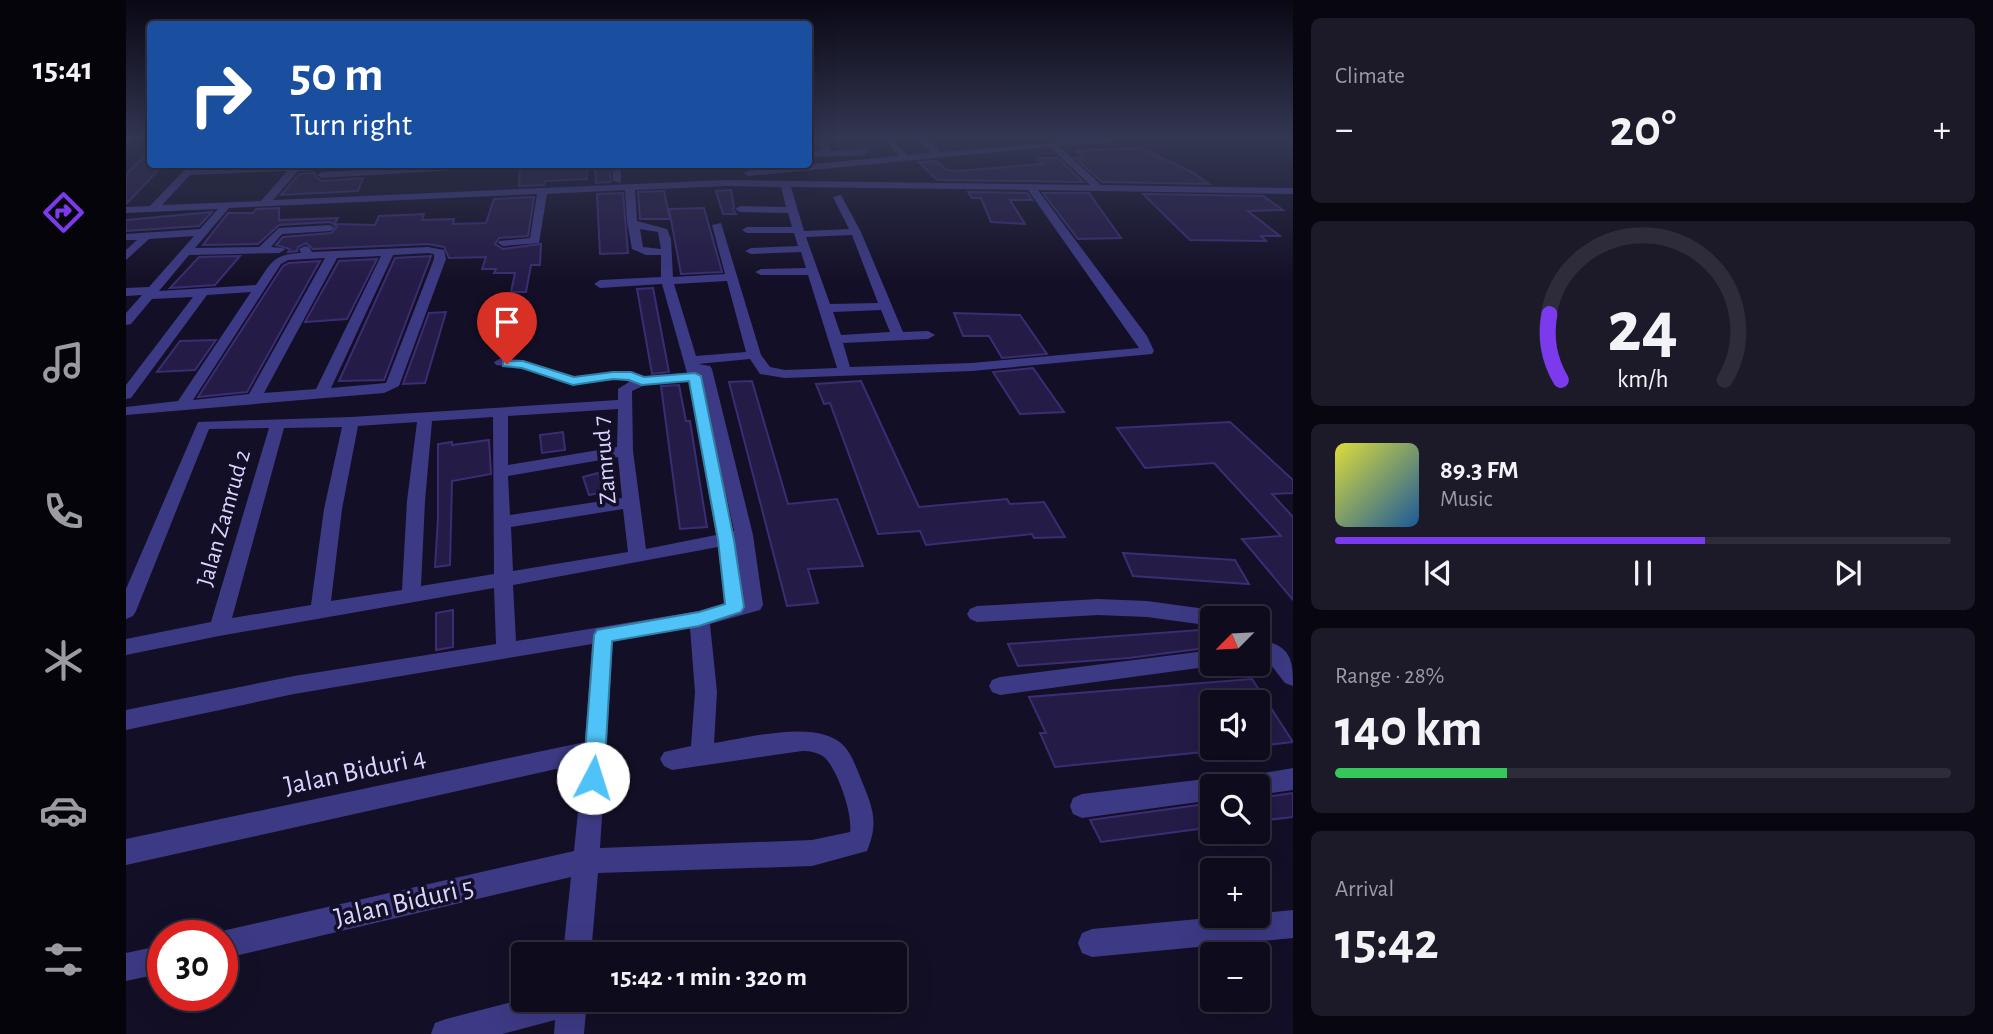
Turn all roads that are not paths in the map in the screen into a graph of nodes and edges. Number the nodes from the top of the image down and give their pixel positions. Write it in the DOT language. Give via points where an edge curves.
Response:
graph roads {
  1 [pos="175,186"];
  2 [pos="279,186"];
  3 [pos="410,186"];
  4 [pos="565,186"];
  5 [pos="595,186"];
  6 [pos="626,186"];
  7 [pos="786,186"];
  8 [pos="970,186"];
  9 [pos="1031,187"];
  10 [pos="1098,188"];
  11 [pos="514,189"];
  12 [pos="408,190"];
  13 [pos="1293,191"];
  14 [pos="542,192"];
  15 [pos="838,197"];
  16 [pos="303,201"];
  17 [pos="265,203"];
  18 [pos="228,205"];
  19 [pos="126,209"];
  20 [pos="153,209"];
  21 [pos="740,209"];
  22 [pos="792,210"];
  23 [pos="634,225"];
  24 [pos="717,225"];
  25 [pos="330,228"];
  26 [pos="747,230"];
  27 [pos="202,232"];
  28 [pos="799,232"];
  29 [pos="856,232"];
  30 [pos="147,236"];
  31 [pos="126,237"];
  32 [pos="502,243"];
  33 [pos="263,249"];
  34 [pos="805,249"];
  35 [pos="279,250"];
  36 [pos="751,251"];
  37 [pos="185,252"];
  38 [pos="666,252"];
  39 [pos="388,253"];
  40 [pos="333,255"];
  41 [pos="126,257"];
  42 [pos="814,271"];
  43 [pos="761,272"];
  44 [pos="731,277"];
  45 [pos="667,281"];
  46 [pos="600,284"];
  47 [pos="259,288"];
  48 [pos="126,292"];
  49 [pos="201,292"];
  50 [pos="150,293"];
  51 [pos="887,306"];
  52 [pos="828,308"];
  53 [pos="126,321"];
  54 [pos="929,335"];
  55 [pos="898,336"];
  56 [pos="836,339"];
  57 [pos="754,355"];
  58 [pos="501,362"];
  59 [pos="692,369"];
  60 [pos="845,373"];
  61 [pos="642,381"];
  62 [pos="322,392"];
  63 [pos="126,395"];
  64 [pos="254,398"];
  65 [pos="623,404"];
  66 [pos="182,406"];
  67 [pos="126,411"];
  68 [pos="501,412"];
  69 [pos="425,418"];
  70 [pos="351,422"];
  71 [pos="278,423"];
  72 [pos="625,451"];
  73 [pos="500,472"];
  74 [pos="631,502"];
  75 [pos="503,522"];
  76 [pos="735,538"];
  77 [pos="638,557"];
  78 [pos="505,581"];
  79 [pos="411,596"];
  80 [pos="126,611"];
  81 [pos="320,611"];
  82 [pos="977,614"];
  83 [pos="1200,616"];
  84 [pos="699,619"];
  85 [pos="219,628"];
  86 [pos="603,635"];
  87 [pos="126,647"];
  88 [pos="506,649"];
  89 [pos="1270,655"];
  90 [pos="1200,660"];
  91 [pos="1293,677"];
  92 [pos="1000,686"];
  93 [pos="126,720"];
  94 [pos="596,750"];
  95 [pos="702,755"];
  96 [pos="672,760"];
  97 [pos="1293,779"];
  98 [pos="1270,782"];
  99 [pos="1200,791"];
  100 [pos="1082,806"];
  101 [pos="126,852"];
  102 [pos="585,861"];
  103 [pos="1293,924"];
  104 [pos="238,941"];
  105 [pos="578,942"];
  106 [pos="1092,943"];
  107 [pos="147,962"];
  108 [pos="126,967"];
  109 [pos="528,1012"];
  110 [pos="571,1012"];
  111 [pos="446,1034"];
  112 [pos="569,1034"];
  1 -- 20 [label="street"];
  2 -- 17 [label="street"];
  3 -- 12 [label="street"];
  4 -- 11 [label="street"];
  5 -- 14 [label="street"];
  6 -- 23 [label="street"];
  7 -- 22 [label="street"];
  8 -- 9 [label="street"];
  9 -- 10 [label="street"];
  9 -- 60 [label="street" via="1147,351"];
  10 -- 13 [label="street"];
  11 -- 12 [label="street"];
  11 -- 14 [label="street"];
  11 -- 16 [label="street"];
  12 -- 16 [label="street" via="315,194"];
  14 -- 32 [label="street" via="535,241"];
  15 -- 29 [label="street"];
  16 -- 17 [label="street"];
  17 -- 18 [label="street"];
  18 -- 20 [label="street"];
  18 -- 27 [label="street"];
  19 -- 20 [label="street"];
  21 -- 22 [label="street"];
  22 -- 28 [label="street"];
  23 -- 38 [label="street" via="662,229"];
  23 -- 38 [label="street" via="638,249"];
  24 -- 44 [label="street"];
  25 -- 33 [label="street" via="279,231"];
  26 -- 28 [label="street"];
  27 -- 30 [label="street"];
  27 -- 37 [label="street"];
  28 -- 29 [label="street"];
  28 -- 34 [label="street"];
  29 -- 51 [label="street"];
  30 -- 31 [label="street"];
  30 -- 41 [label="street"];
  33 -- 35 [label="street"];
  33 -- 37 [label="street"];
  34 -- 36 [label="street"];
  34 -- 42 [label="street"];
  37 -- 50 [label="street"];
  38 -- 45 [label="street"];
  39 -- 40 [label="street"];
  39 -- 62 [label="street"];
  39 -- 62 [label="street" via="428,250 440,255 392,386"];
  40 -- 47 [label="street" via="306,253 279,260"];
  40 -- 64 [label="street"];
  42 -- 43 [label="street"];
  42 -- 52 [label="street"];
  44 -- 45 [label="street"];
  44 -- 57 [label="street"];
  45 -- 46 [label="street"];
  45 -- 59 [label="street"];
  47 -- 49 [label="street"];
  47 -- 66 [label="street"];
  48 -- 50 [label="street"];
  49 -- 50 [label="street"];
  49 -- 63 [label="street"];
  50 -- 53 [label="street"];
  51 -- 52 [label="street"];
  51 -- 55 [label="street"];
  52 -- 56 [label="street"];
  54 -- 55 [label="street"];
  55 -- 56 [label="street"];
  56 -- 60 [label="street"];
  57 -- 59 [label="street"];
  57 -- 60 [label="street" via="770,373"];
  58 -- 61 [label="street" via="523,364 573,381 623,375"];
  59 -- 61 [label="street"];
  59 -- 76 [label="street" via="705,369"];
  61 -- 65 [label="street, Zamrud 7" via="628,385"];
  62 -- 64 [label="street"];
  64 -- 66 [label="street"];
  65 -- 68 [label="street"];
  65 -- 72 [label="street, Zamrud 7"];
  66 -- 67 [label="street"];
  68 -- 69 [label="street"];
  68 -- 73 [label="street"];
  69 -- 70 [label="street"];
  69 -- 79 [label="street"];
  70 -- 71 [label="street"];
  70 -- 81 [label="street" via="333,509"];
  71 -- 80 [label="street" via="203,425"];
  71 -- 85 [label="street, Jalan Zamrud 2"];
  72 -- 73 [label="street"];
  72 -- 74 [label="street, Zamrud 7"];
  73 -- 75 [label="street"];
  74 -- 75 [label="street"];
  74 -- 77 [label="street, Zamrud 7"];
  75 -- 78 [label="street"];
  76 -- 77 [label="street"];
  76 -- 84 [label="street" via="753,605"];
  77 -- 78 [label="street"];
  78 -- 79 [label="street"];
  78 -- 88 [label="street"];
  79 -- 81 [label="street"];
  81 -- 85 [label="street"];
  82 -- 83 [label="street" via="1098,607"];
  84 -- 86 [label="street"];
  84 -- 95 [label="street" via="706,692"];
  85 -- 87 [label="street"];
  86 -- 88 [label="street"];
  86 -- 94 [label="street"];
  88 -- 93 [label="street" via="294,685"];
  89 -- 91 [label="street"];
  90 -- 92 [label="street"];
  94 -- 101 [label="street, Jalan Biduri 4"];
  94 -- 102 [label="street"];
  95 -- 96 [label="street"];
  95 -- 102 [label="street, Jalan Biduri 5" via="813,740 826,746 839,757 855,799 863,829 858,842 812,853"];
  97 -- 98 [label="street"];
  99 -- 100 [label="street"];
  102 -- 104 [label="street, Jalan Biduri 5"];
  102 -- 105 [label="street"];
  103 -- 106 [label="street"];
  107 -- 108 [label="street"];
  109 -- 111 [label="street"];
  110 -- 112 [label="street"];
}
